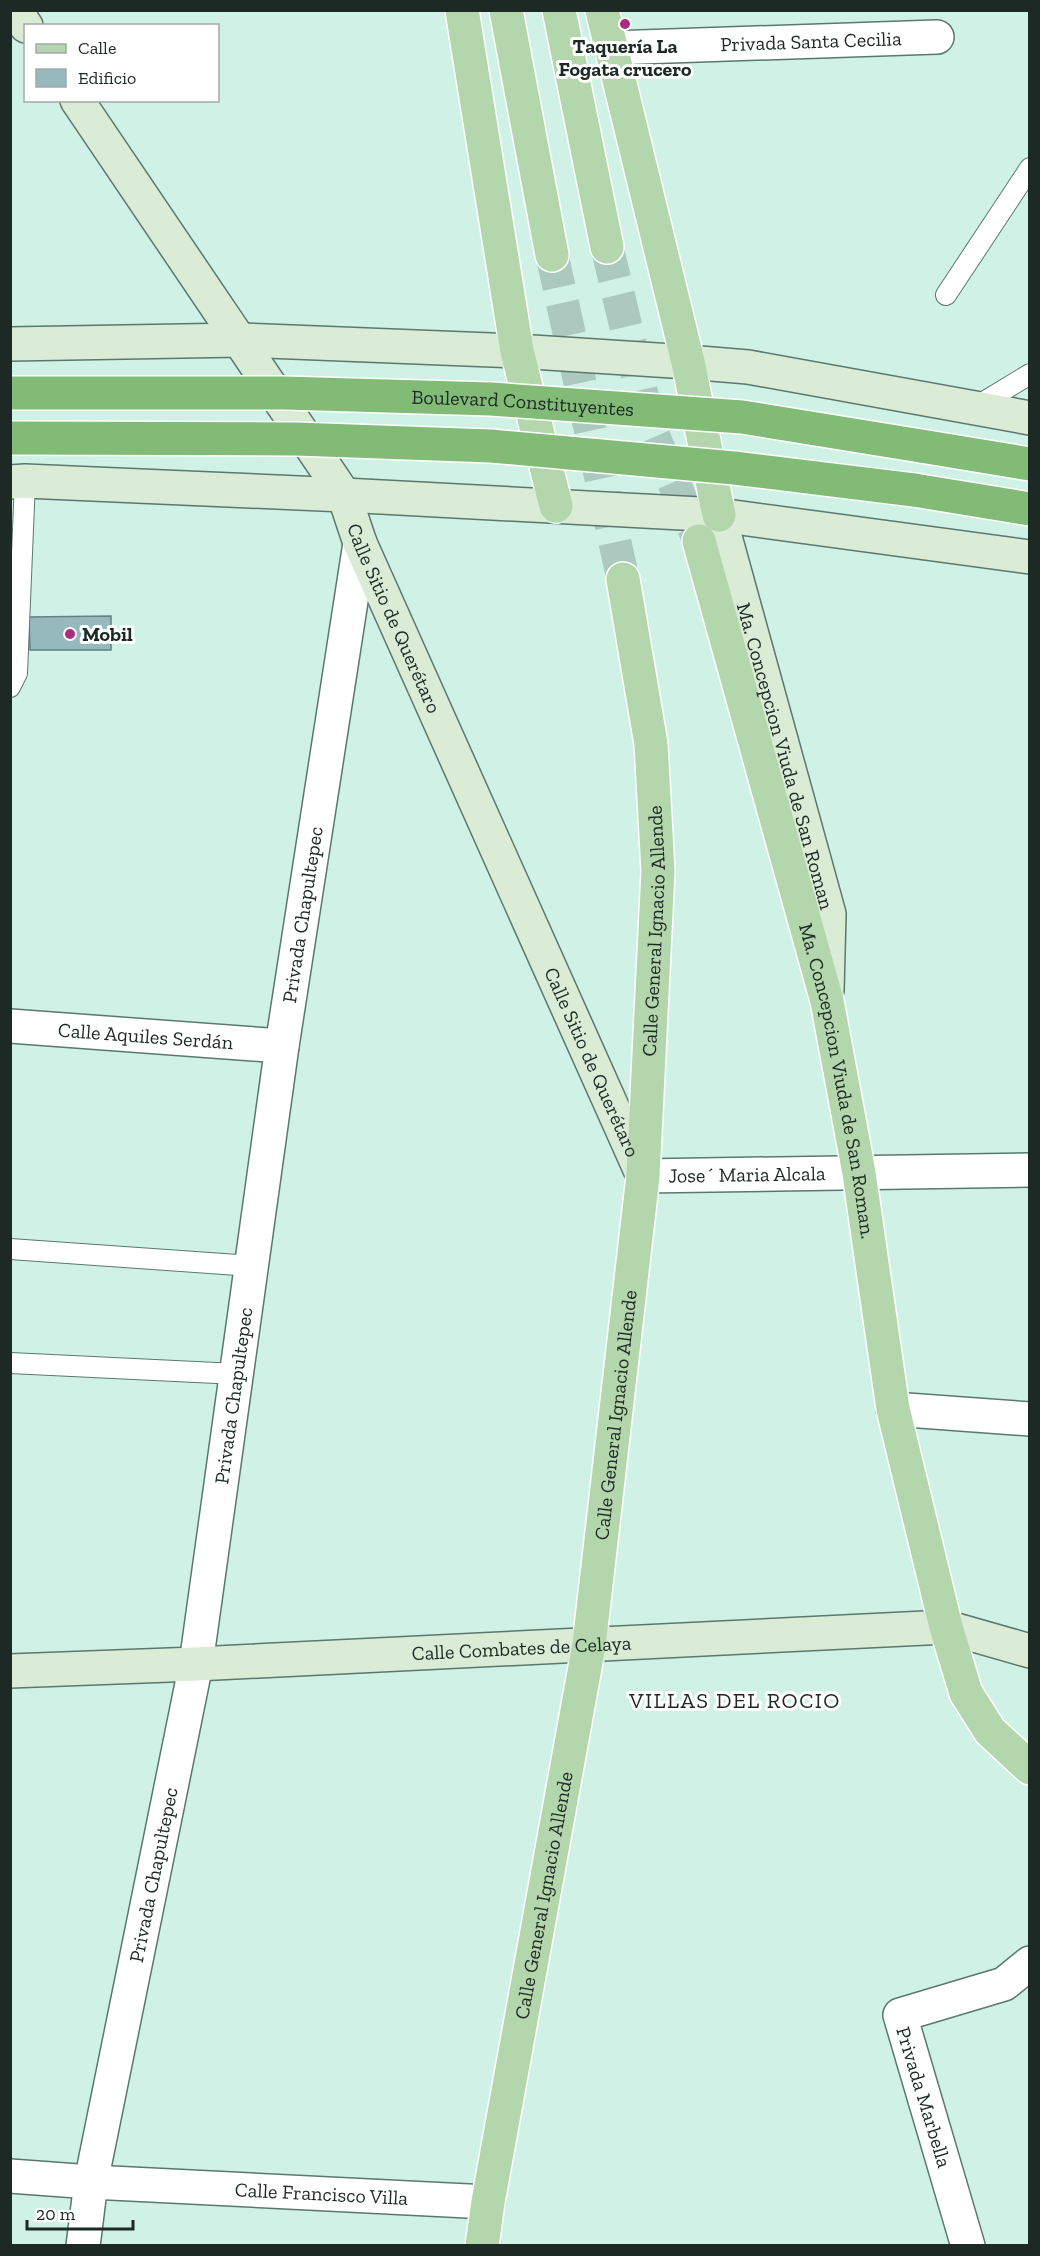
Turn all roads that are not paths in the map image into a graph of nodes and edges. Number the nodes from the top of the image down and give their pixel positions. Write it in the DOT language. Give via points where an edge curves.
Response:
graph roads {
  1 [pos="15,10"];
  2 [pos="462,10"];
  3 [pos="506,10"];
  4 [pos="559,10"];
  5 [pos="602,10"];
  6 [pos="25,24"];
  7 [pos="937,37"];
  8 [pos="611,48"];
  9 [pos="78,102"];
  10 [pos="1029,168"];
  11 [pos="607,247"];
  12 [pos="552,255"];
  13 [pos="946,295"];
  14 [pos="240,340"];
  15 [pos="10,344"];
  16 [pos="517,351"];
  17 [pos="687,362"];
  18 [pos="1029,374"];
  19 [pos="10,393"];
  20 [pos="974,408"];
  21 [pos="1029,418"];
  22 [pos="10,438"];
  23 [pos="1029,464"];
  24 [pos="18,482"];
  25 [pos="344,495"];
  26 [pos="556,506"];
  27 [pos="1029,509"];
  28 [pos="719,515"];
  29 [pos="699,541"];
  30 [pos="360,543"];
  31 [pos="1029,557"];
  32 [pos="623,579"];
  33 [pos="10,687"];
  34 [pos="826,1001"];
  35 [pos="10,1026"];
  36 [pos="282,1046"];
  37 [pos="1029,1170"];
  38 [pos="859,1173"];
  39 [pos="643,1176"];
  40 [pos="10,1249"];
  41 [pos="252,1266"];
  42 [pos="10,1362"];
  43 [pos="237,1374"];
  44 [pos="892,1409"];
  45 [pos="1029,1419"];
  46 [pos="946,1628"];
  47 [pos="589,1645"];
  48 [pos="1029,1651"];
  49 [pos="196,1664"];
  50 [pos="10,1671"];
  51 [pos="1029,1768"];
  52 [pos="1029,1963"];
  53 [pos="10,2176"];
  54 [pos="91,2182"];
  55 [pos="488,2202"];
  56 [pos="83,2246"];
  57 [pos="482,2246"];
  58 [pos="968,2246"];
  1 -- 6 [label="main road"];
  2 -- 16 [label="main road"];
  3 -- 12 [label="main road"];
  4 -- 11 [label="main road"];
  5 -- 8 [label="main road"];
  7 -- 8 [label="street, Privada Santa Cecilia"];
  8 -- 17 [label="main road"];
  9 -- 14 [label="main road, Calle Sitio de Querétaro"];
  10 -- 13 [label="lane"];
  14 -- 15 [label="main road"];
  14 -- 16 [label="main road"];
  14 -- 25 [label="main road, Calle Sitio de Querétaro"];
  16 -- 17 [label="main road"];
  16 -- 26 [label="main road"];
  17 -- 20 [label="main road" via="748,367"];
  17 -- 28 [label="main road"];
  18 -- 20 [label="lane"];
  19 -- 23 [label="highway, Boulevard Constituyentes, bridge" via="284,393 515,400 742,417"];
  20 -- 21 [label="main road"];
  22 -- 27 [label="highway, bridge" via="296,439 491,446 734,468"];
  24 -- 25 [label="main road"];
  24 -- 33 [label="lane" via="17,673"];
  25 -- 26 [label="main road"];
  25 -- 30 [label="main road, Calle Sitio de Querétaro"];
  26 -- 28 [label="main road"];
  28 -- 31 [label="main road"];
  28 -- 34 [label="main road, Ma. Concepcion Viuda de San Roman" via="829,914"];
  29 -- 34 [label="main road, Ma. Concepcion Viuda de San Roman."];
  30 -- 36 [label="street, Privada Chapultepec"];
  30 -- 39 [label="main road, Calle Sitio de Querétaro"];
  32 -- 39 [label="main road, Calle General Ignacio Allende" via="651,744 657,871"];
  34 -- 38 [label="main road, Ma. Concepcion Viuda de San Roman."];
  35 -- 36 [label="street, Calle Aquiles Serdán"];
  36 -- 41 [label="street, Privada Chapultepec"];
  37 -- 38 [label="street, Jose´ Maria Alcala"];
  38 -- 39 [label="street, Jose´ Maria Alcala"];
  38 -- 44 [label="main road, Ma. Concepcion Viuda de San Roman."];
  39 -- 47 [label="main road, Calle General Ignacio Allende"];
  40 -- 41 [label="lane"];
  41 -- 43 [label="street, Privada Chapultepec"];
  42 -- 43 [label="lane"];
  43 -- 49 [label="street, Privada Chapultepec"];
  44 -- 45 [label="street"];
  44 -- 46 [label="main road, Ma. Concepcion Viuda de San Roman."];
  46 -- 47 [label="main road, Calle Combates de Celaya"];
  46 -- 48 [label="main road, Calle Combates de Celaya"];
  46 -- 51 [label="main road, Ma. Concepcion Viuda de San Roman." via="966,1693 990,1731"];
  47 -- 49 [label="main road, Calle Combates de Celaya"];
  47 -- 55 [label="main road, Calle General Ignacio Allende"];
  49 -- 50 [label="main road, Calle Combates de Celaya"];
  49 -- 54 [label="street, Privada Chapultepec"];
  52 -- 58 [label="street, Privada Marbella" via="1004,1984 900,2016"];
  53 -- 54 [label="street, Calle Francisco Villa"];
  54 -- 55 [label="street, Calle Francisco Villa"];
  54 -- 56 [label="street, Privada Chapultepec"];
  55 -- 57 [label="main road, Calle General Ignacio Allende"];
}
